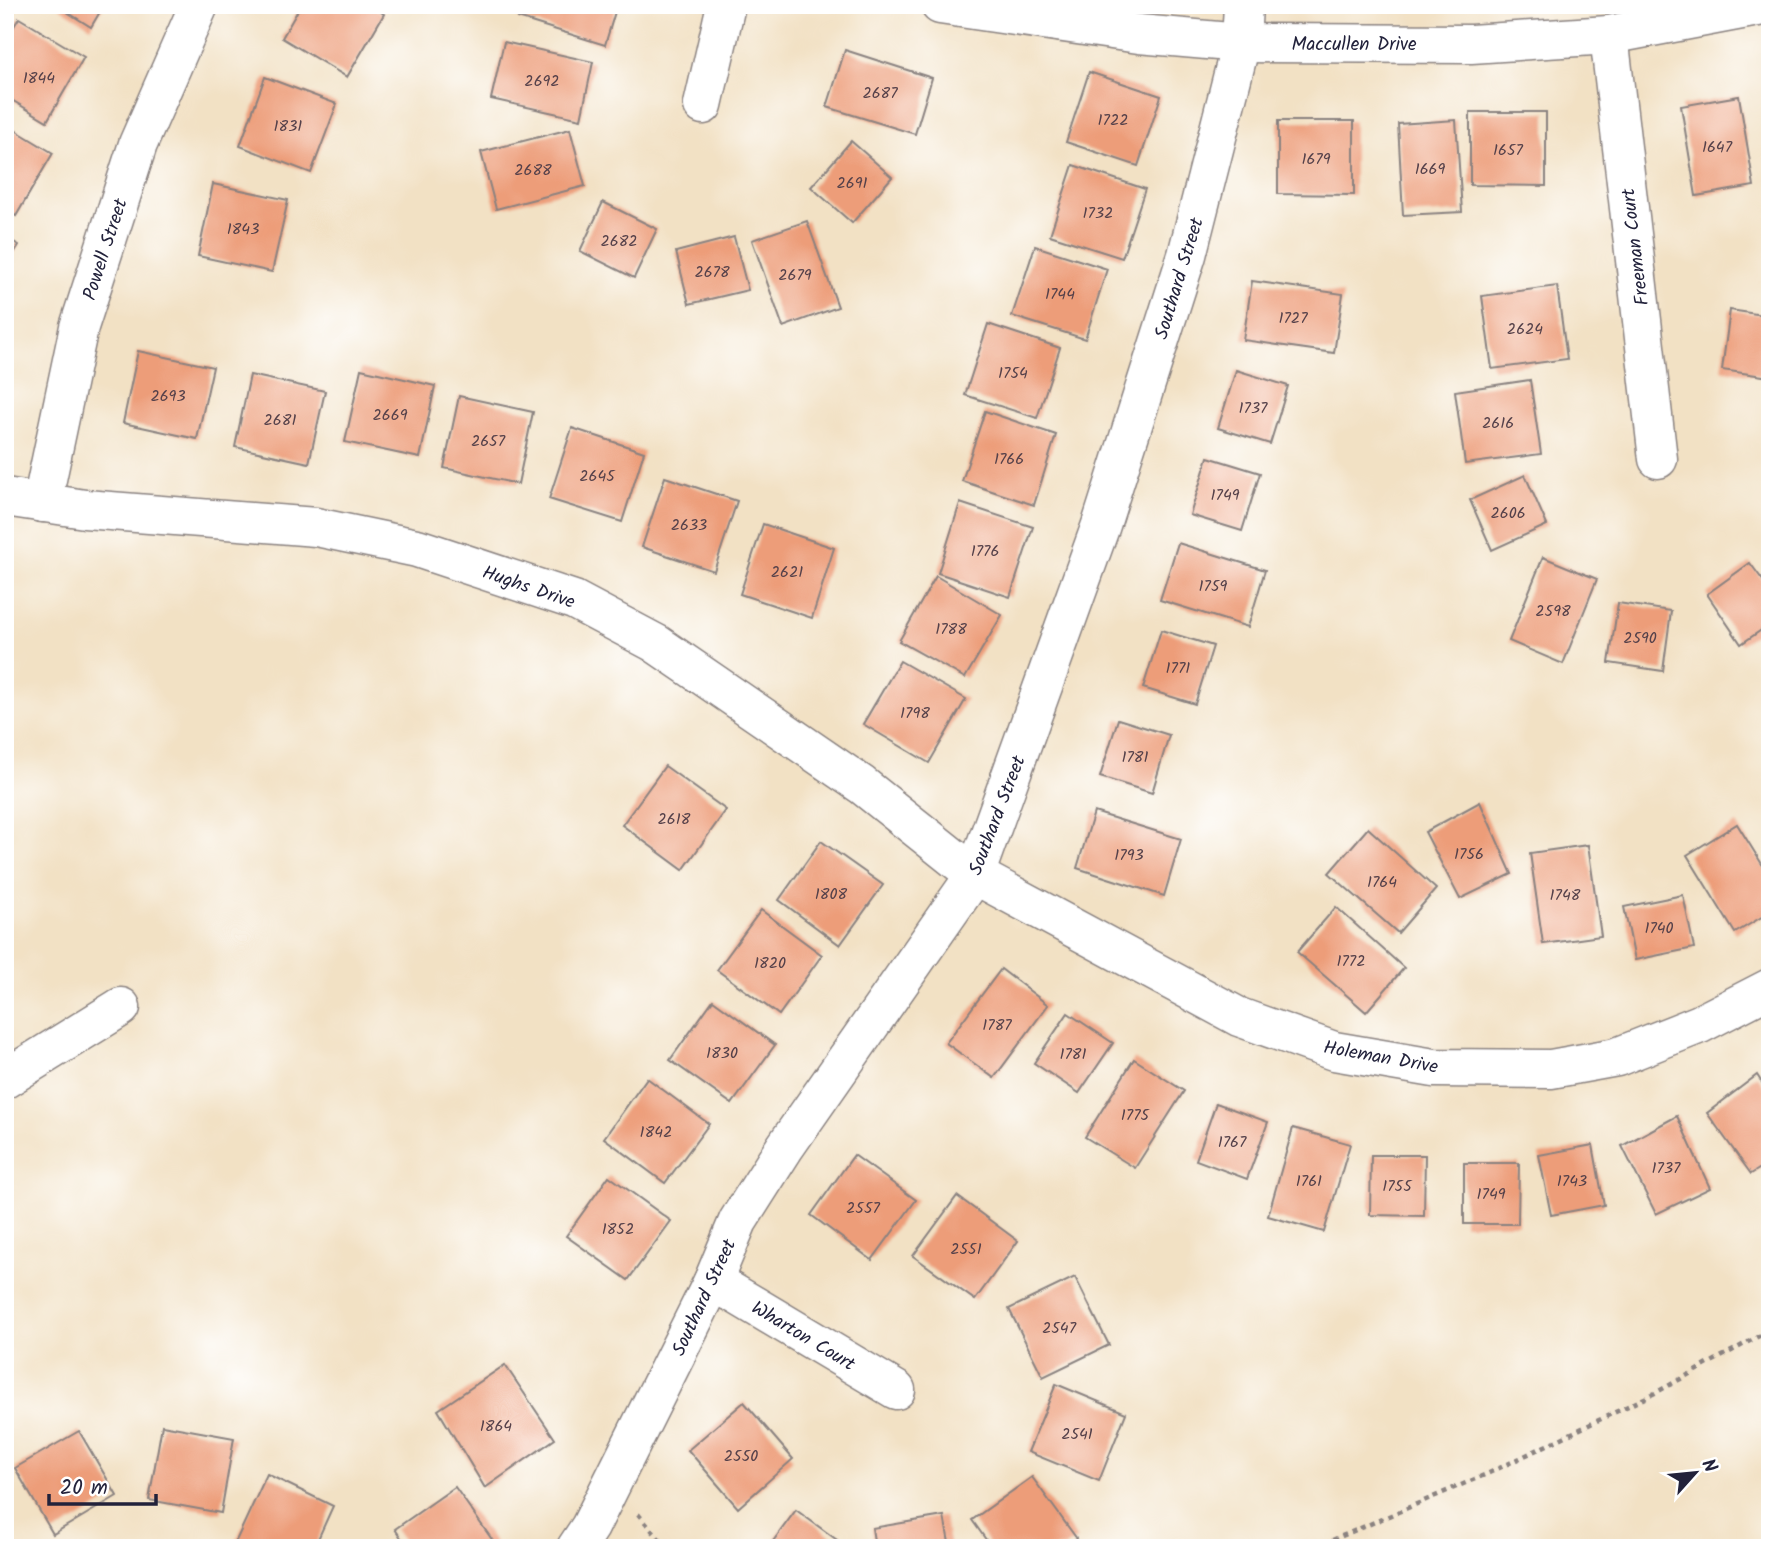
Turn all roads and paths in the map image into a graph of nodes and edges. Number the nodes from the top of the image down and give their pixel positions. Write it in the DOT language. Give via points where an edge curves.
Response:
graph roads {
  1 [pos="199,5"];
  2 [pos="726,5"];
  3 [pos="940,5"];
  4 [pos="1243,5"];
  5 [pos="1768,5"];
  6 [pos="1609,35"];
  7 [pos="1241,43"];
  8 [pos="703,105"];
  9 [pos="1658,459"];
  10 [pos="24,500"];
  11 [pos="975,875"];
  12 [pos="1770,988"];
  13 [pos="121,1007"];
  14 [pos="5,1079"];
  15 [pos="713,1281"];
  16 [pos="1770,1330"];
  17 [pos="896,1390"];
  18 [pos="576,1548"];
  19 [pos="1314,1548"];
  1 -- 10 [label="street, Powell Street" via="138,144"];
  2 -- 8 [label="street"];
  3 -- 7 [label="street, Maccullen Drive" via="1139,34"];
  4 -- 7 [label="street, Southard Street"];
  5 -- 6 [label="street, Maccullen Drive"];
  6 -- 7 [label="street, Maccullen Drive" via="1471,44"];
  6 -- 9 [label="street, Freeman Court"];
  7 -- 11 [label="street, Southard Street" via="1187,255 1105,512"];
  10 -- 11 [label="street, Hughs Drive" via="316,527 417,548 574,600 666,650 862,785"];
  11 -- 12 [label="street, Holeman Drive" via="1239,1017 1334,1051 1434,1068 1551,1069 1617,1057 1700,1024"];
  11 -- 15 [label="street, Southard Street" via="785,1147 738,1221"];
  13 -- 14 [label="street"];
  15 -- 17 [label="street, Wharton Court"];
  15 -- 18 [label="street, Southard Street"];
  16 -- 19 [label="path" via="1654,1393 1489,1473"];
}
